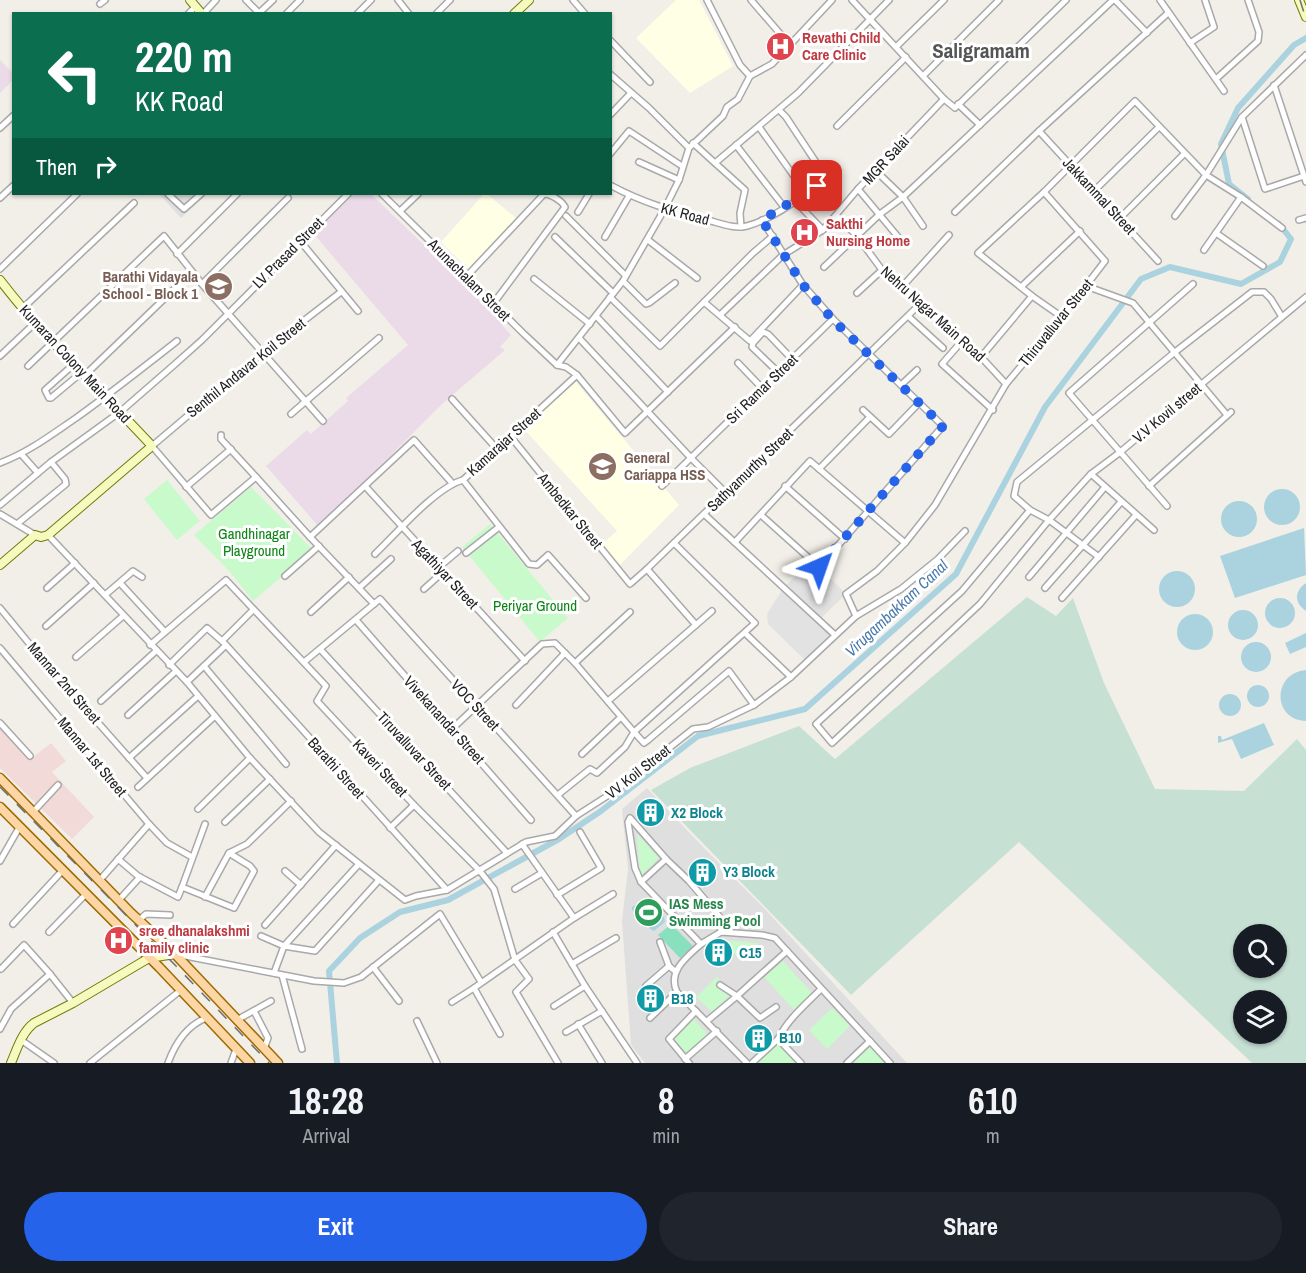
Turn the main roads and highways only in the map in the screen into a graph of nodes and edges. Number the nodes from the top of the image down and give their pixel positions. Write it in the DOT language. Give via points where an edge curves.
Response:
graph roads {
  1 [pos="2,784"];
  2 [pos="0,807"];
  3 [pos="250,1063"];
  4 [pos="278,1063"];
  1 -- 4 [label="main road" via="175,954"];
  2 -- 3 [label="main road"];
}
